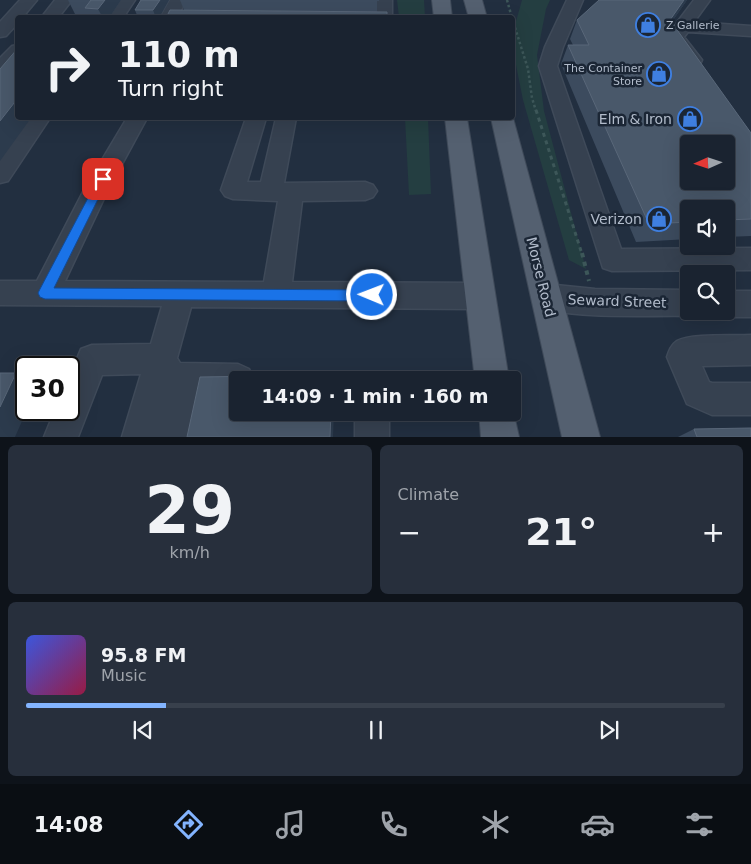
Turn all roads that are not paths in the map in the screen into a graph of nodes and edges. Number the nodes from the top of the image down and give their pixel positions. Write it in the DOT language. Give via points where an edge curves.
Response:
graph roads {
  1 [pos="29,0"];
  2 [pos="64,0"];
  3 [pos="127,0"];
  4 [pos="178,0"];
  5 [pos="384,0"];
  6 [pos="441,0"];
  7 [pos="473,0"];
  8 [pos="575,0"];
  9 [pos="702,0"];
  10 [pos="18,15"];
  11 [pos="52,15"];
  12 [pos="116,15"];
  13 [pos="170,15"];
  14 [pos="384,15"];
  15 [pos="443,15"];
  16 [pos="477,15"];
  17 [pos="15,18"];
  18 [pos="684,26"];
  19 [pos="7,29"];
  20 [pos="748,34"];
  21 [pos="15,53"];
  22 [pos="0,68"];
  23 [pos="704,76"];
  24 [pos="39,120"];
  25 [pos="135,120"];
  26 [pos="255,120"];
  27 [pos="286,120"];
  28 [pos="456,120"];
  29 [pos="502,120"];
  30 [pos="0,175"];
  31 [pos="281,192"];
  32 [pos="365,192"];
  33 [pos="751,259"];
  34 [pos="0,293"];
  35 [pos="45,293"];
  36 [pos="180,294"];
  37 [pos="276,294"];
  38 [pos="480,296"];
  39 [pos="546,297"];
  40 [pos="680,303"];
  41 [pos="735,304"];
  42 [pos="751,304"];
  43 [pos="751,350"];
  44 [pos="161,359"];
  45 [pos="491,371"];
  46 [pos="186,379"];
  47 [pos="229,380"];
  48 [pos="751,399"];
  49 [pos="372,421"];
  50 [pos="498,421"];
  51 [pos="61,436"];
  52 [pos="139,436"];
  53 [pos="170,436"];
  54 [pos="372,436"];
  55 [pos="500,436"];
  56 [pos="581,436"];
  1 -- 10 [label="street"];
  2 -- 11 [label="street"];
  3 -- 12 [label="street"];
  4 -- 13 [label="street"];
  5 -- 14 [label="street"];
  6 -- 15 [label="main road"];
  7 -- 16 [label="main road"];
  8 -- 33 [label="street" via="548,66 612,260"];
  9 -- 18 [label="street"];
  17 -- 19 [label="street"];
  18 -- 20 [label="street"];
  18 -- 23 [label="street" via="676,37"];
  21 -- 22 [label="street"];
  24 -- 30 [label="street"];
  25 -- 35 [label="street"];
  26 -- 31 [label="street" via="233,190"];
  27 -- 31 [label="street"];
  28 -- 38 [label="main road"];
  29 -- 39 [label="main road, Morse Road"];
  31 -- 32 [label="street"];
  31 -- 37 [label="street"];
  34 -- 35 [label="street"];
  35 -- 36 [label="street"];
  36 -- 37 [label="street"];
  36 -- 44 [label="street"];
  37 -- 38 [label="street"];
  38 -- 45 [label="main road"];
  39 -- 40 [label="street, Seward Street" via="594,302"];
  39 -- 56 [label="main road, Morse Road"];
  41 -- 42 [label="street"];
  43 -- 48 [label="street" via="688,352 682,357 698,393 712,398"];
  44 -- 46 [label="street" via="172,379"];
  44 -- 51 [label="street" via="92,360"];
  44 -- 52 [label="street"];
  46 -- 47 [label="street"];
  46 -- 53 [label="street"];
  49 -- 54 [label="street"];
  50 -- 55 [label="main road"];
}
